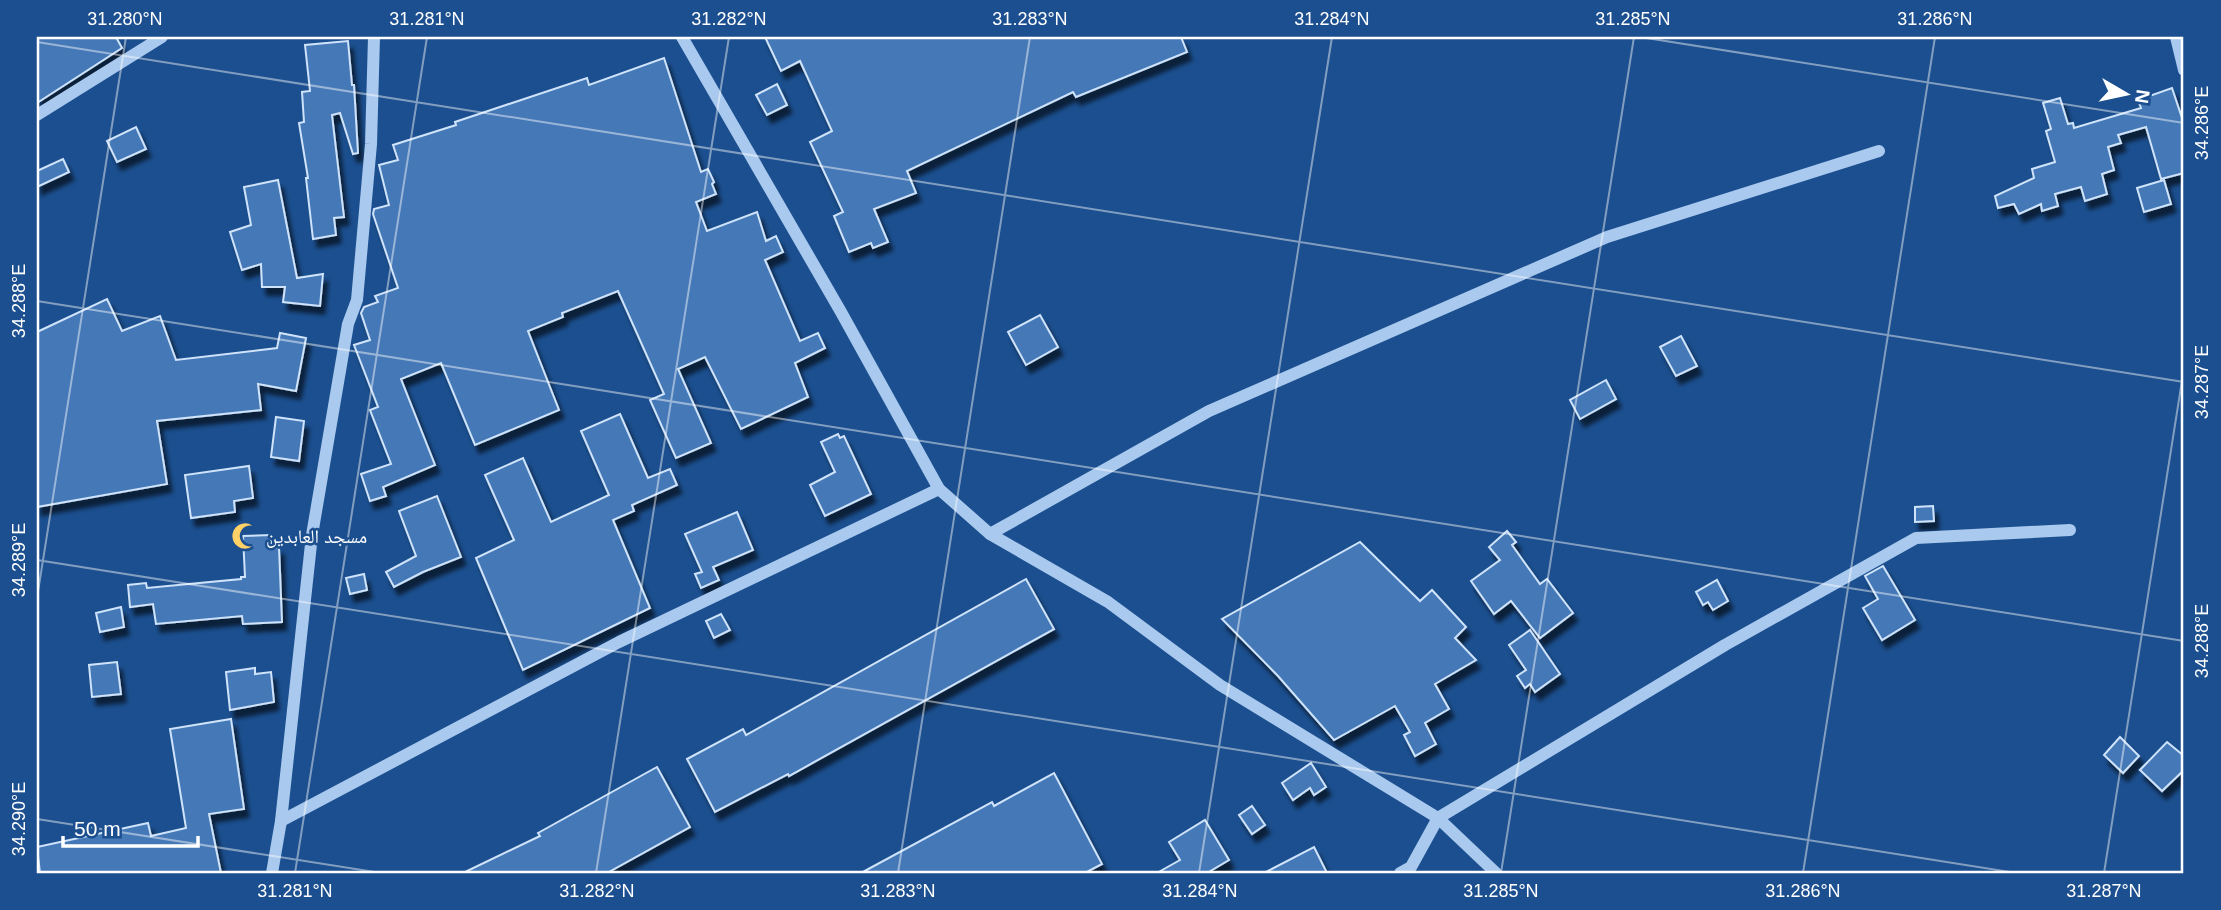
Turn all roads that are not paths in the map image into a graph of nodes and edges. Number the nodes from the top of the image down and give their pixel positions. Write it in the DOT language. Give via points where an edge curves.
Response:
graph roads {
  1 [pos="162,37"];
  2 [pos="374,37"];
  3 [pos="682,37"];
  4 [pos="2176,37"];
  5 [pos="2184,70"];
  6 [pos="37,115"];
  7 [pos="1879,151"];
  8 [pos="939,489"];
  9 [pos="2070,530"];
  10 [pos="990,534"];
  11 [pos="1438,818"];
  12 [pos="281,821"];
  13 [pos="272,873"];
  14 [pos="1400,873"];
  15 [pos="1496,873"];
  1 -- 6 [label="street"];
  2 -- 12 [label="street" via="371,145 357,300 348,324 312,535"];
  3 -- 8 [label="street"];
  4 -- 5 [label="street"];
  7 -- 10 [label="street" via="1607,237 1209,411"];
  8 -- 10 [label="street"];
  8 -- 12 [label="street" via="619,642"];
  9 -- 11 [label="street" via="1916,538 1725,645"];
  10 -- 11 [label="street" via="1108,601 1220,685"];
  11 -- 14 [label="street" via="1411,867"];
  11 -- 15 [label="street"];
  12 -- 13 [label="street"];
}
